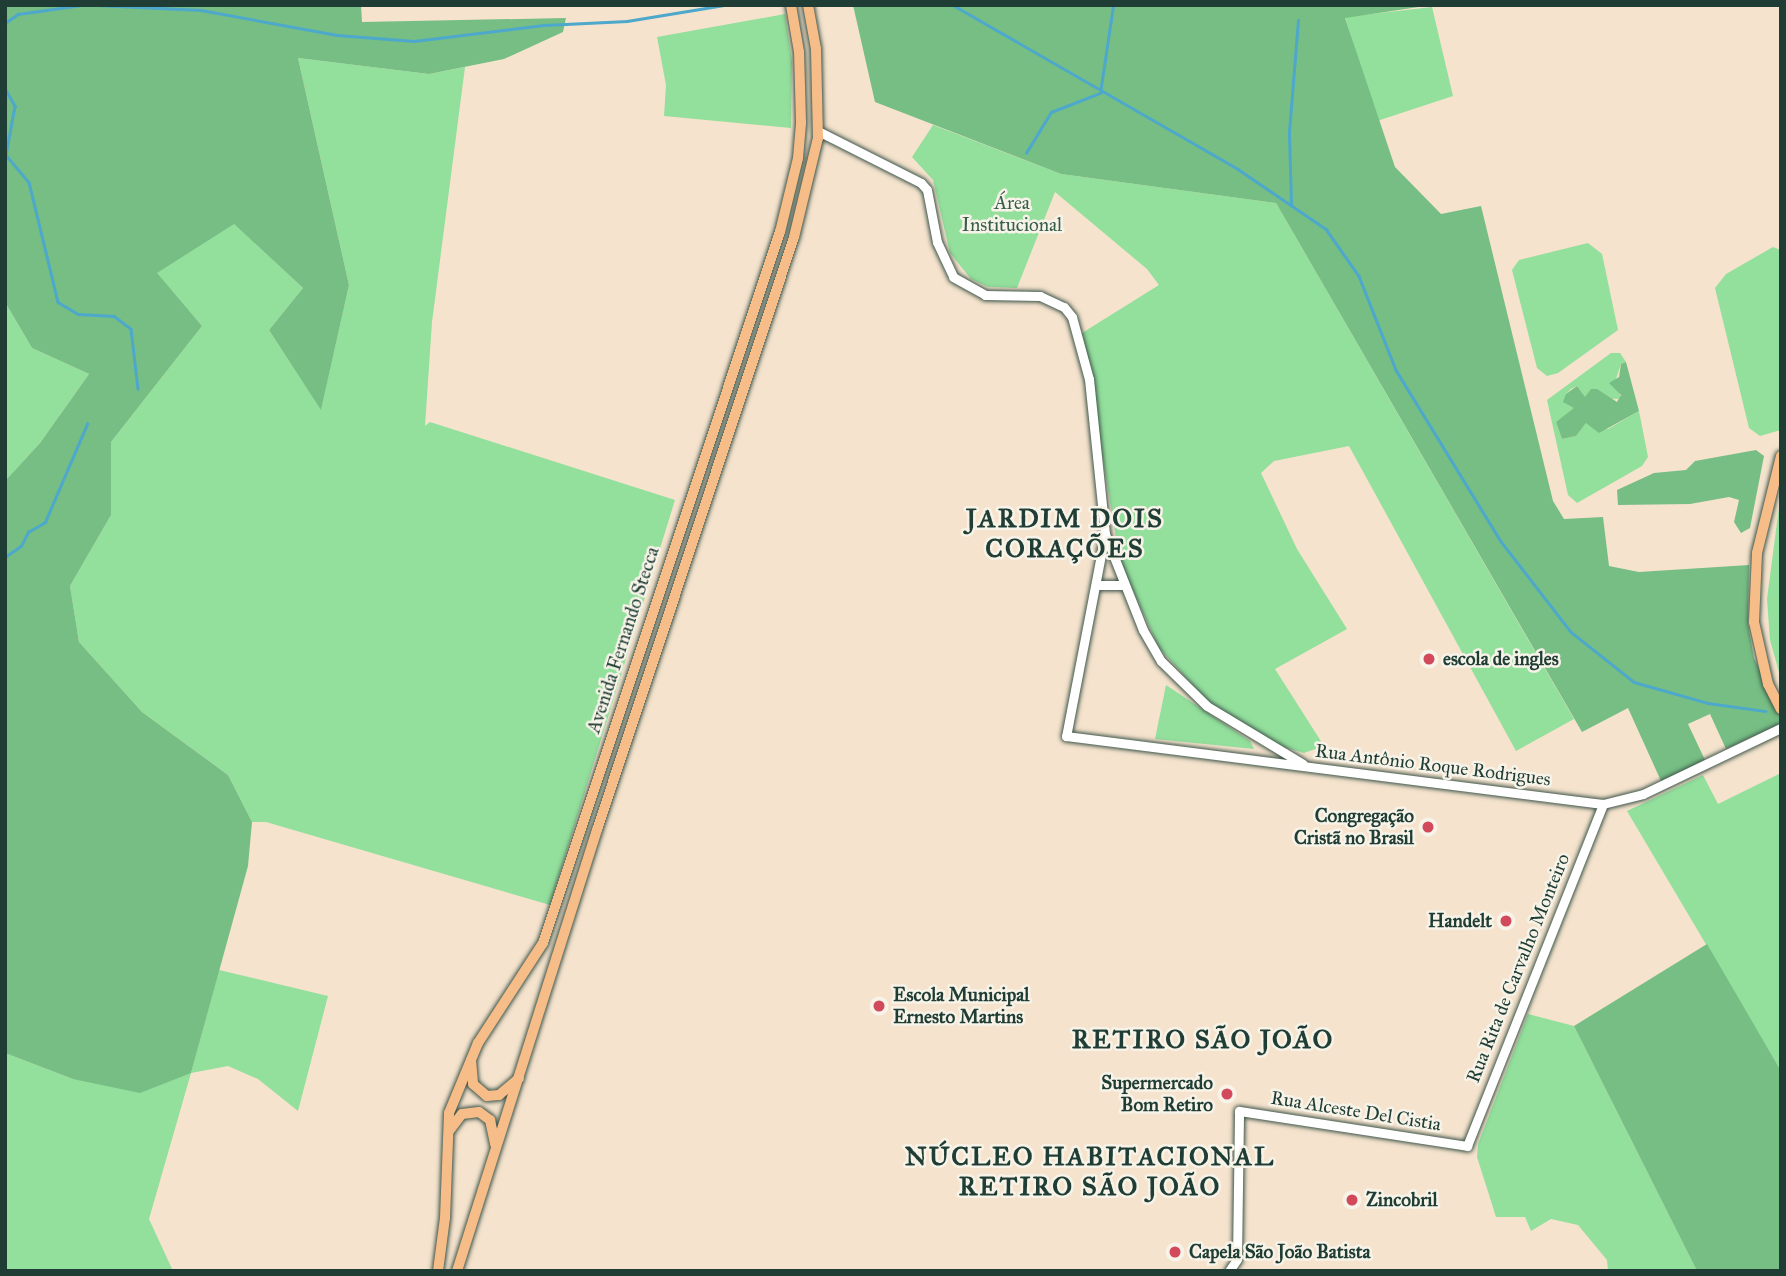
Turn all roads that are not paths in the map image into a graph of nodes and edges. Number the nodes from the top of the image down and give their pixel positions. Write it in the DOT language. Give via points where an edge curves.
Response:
graph roads {
  1 [pos="791,5"];
  2 [pos="808,5"];
  3 [pos="818,131"];
  4 [pos="799,152"];
  5 [pos="733,370"];
  6 [pos="740,405"];
  7 [pos="1781,456"];
  8 [pos="1105,534"];
  9 [pos="1096,585"];
  10 [pos="1123,586"];
  11 [pos="1781,709"];
  12 [pos="1781,728"];
  13 [pos="1261,741"];
  14 [pos="1254,760"];
  15 [pos="1308,767"];
  16 [pos="1604,804"];
  17 [pos="471,1057"];
  18 [pos="520,1077"];
  19 [pos="446,1136"];
  20 [pos="1467,1146"];
  21 [pos="495,1154"];
  22 [pos="438,1271"];
  23 [pos="457,1271"];
  24 [pos="1229,1271"];
  1 -- 4 [label="main road, Avenida Fernando Stecca" via="802,91"];
  2 -- 3 [label="main road, Avenida Fernando Stecca" via="816,49"];
  3 -- 4 [label="main road"];
  3 -- 6 [label="main road, Avenida Fernando Stecca" via="794,237"];
  3 -- 8 [label="street" via="921,183 927,190 937,242 953,276 985,295 1049,298 1072,317 1089,379"];
  4 -- 5 [label="main road, Avenida Fernando Stecca" via="780,232"];
  5 -- 6 [label="main road" via="729,399"];
  5 -- 17 [label="main road, Avenida Fernando Stecca" via="543,943"];
  6 -- 18 [label="main road, Avenida Fernando Stecca" via="597,830"];
  7 -- 11 [label="main road" via="1757,553 1754,622 1768,684"];
  8 -- 9 [label="street"];
  8 -- 10 [label="street"];
  9 -- 10 [label="street"];
  9 -- 14 [label="street, Rua Antônio Roque Rodrigues" via="1066,736"];
  10 -- 13 [label="street" via="1161,661 1207,706"];
  12 -- 16 [label="street, Rua Antônio Roque Rodrigues" via="1643,794"];
  13 -- 14 [label="street"];
  13 -- 15 [label="street"];
  14 -- 15 [label="street, Rua Antônio Roque Rodrigues"];
  15 -- 16 [label="street, Rua Antônio Roque Rodrigues"];
  16 -- 20 [label="street, Rua Rita de Carvalho Monteiro"];
  17 -- 18 [label="main road" via="473,1084 487,1096 499,1095"];
  17 -- 19 [label="main road, Avenida Fernando Stecca" via="449,1113"];
  18 -- 21 [label="main road, Avenida Fernando Stecca"];
  19 -- 21 [label="main road" via="459,1116 479,1112 493,1126"];
  19 -- 22 [label="main road, Avenida Fernando Stecca" via="445,1219"];
  20 -- 24 [label="street, Rua Alceste Del Cistia" via="1240,1111 1237,1259"];
  21 -- 23 [label="main road, Avenida Fernando Stecca"];
}
